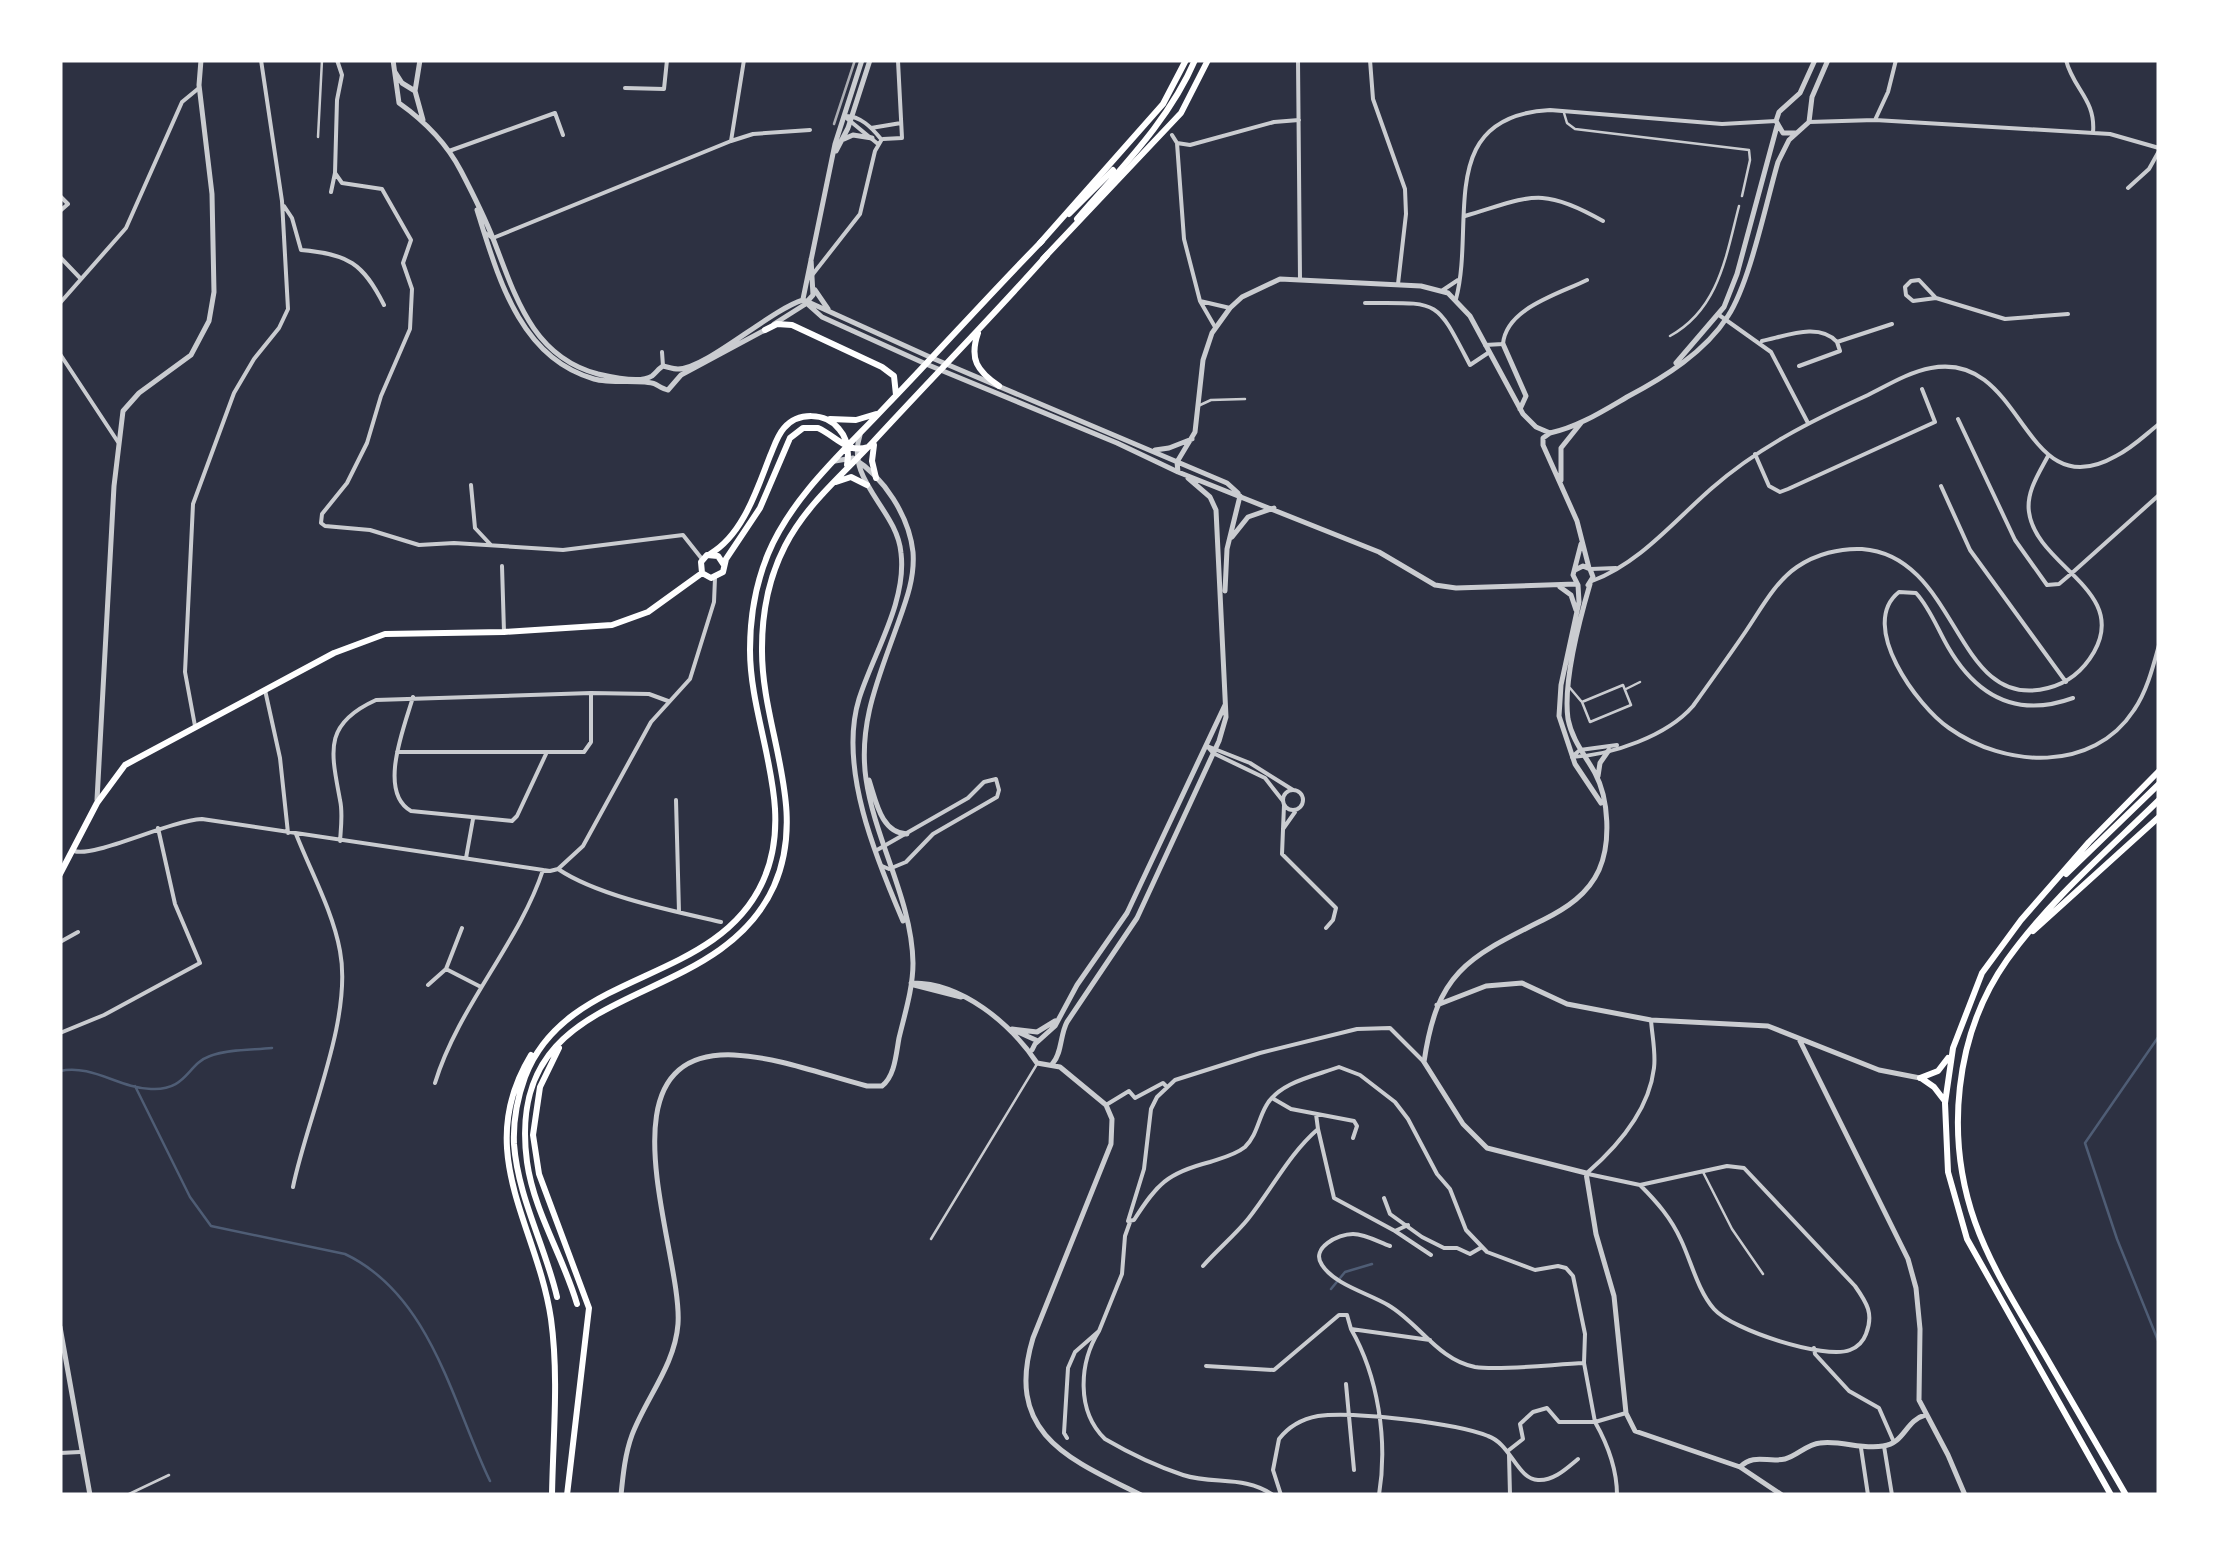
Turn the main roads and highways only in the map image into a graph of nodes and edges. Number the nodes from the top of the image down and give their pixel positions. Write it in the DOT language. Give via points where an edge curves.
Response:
graph roads {
  1 [pos="1186,60"];
  2 [pos="1196,60"];
  3 [pos="1208,60"];
  4 [pos="1146,138"];
  5 [pos="1040,243"];
  6 [pos="1043,258"];
  7 [pos="980,327"];
  8 [pos="765,330"];
  9 [pos="1000,386"];
  10 [pos="896,396"];
  11 [pos="886,407"];
  12 [pos="820,417"];
  13 [pos="879,435"];
  14 [pos="870,446"];
  15 [pos="852,448"];
  16 [pos="852,458"];
  17 [pos="876,478"];
  18 [pos="867,484"];
  19 [pos="820,496"];
  20 [pos="706,556"];
  21 [pos="724,565"];
  22 [pos="702,573"];
  23 [pos="2159,771"];
  24 [pos="2159,784"];
  25 [pos="2159,800"];
  26 [pos="2159,817"];
  27 [pos="60,874"];
  28 [pos="2044,896"];
  29 [pos="2006,962"];
  30 [pos="579,1024"];
  31 [pos="542,1044"];
  32 [pos="1953,1048"];
  33 [pos="1944,1103"];
  34 [pos="557,1296"];
  35 [pos="576,1304"];
  36 [pos="552,1495"];
  37 [pos="567,1495"];
  38 [pos="2111,1495"];
  39 [pos="2126,1495"];
  1 -- 5 [label="main road" via="1163,104"];
  2 -- 4 [label="main road"];
  3 -- 6 [label="main road" via="1168,131"];
  4 -- 5 [label="main road"];
  4 -- 6 [label="main road"];
  5 -- 10 [label="main road"];
  6 -- 7 [label="main road"];
  7 -- 9 [label="main road" via="974,360"];
  7 -- 13 [label="main road"];
  8 -- 10 [label="main road" via="794,326 885,368 894,376"];
  10 -- 11 [label="main road"];
  11 -- 12 [label="main road" via="856,420"];
  11 -- 15 [label="main road"];
  12 -- 15 [label="main road"];
  12 -- 20 [label="main road" via="799,418 784,428 744,516"];
  13 -- 14 [label="main road"];
  13 -- 17 [label="main road" via="872,455"];
  14 -- 15 [label="main road"];
  14 -- 16 [label="main road"];
  15 -- 16 [label="main road"];
  15 -- 21 [label="main road" via="818,428 792,435 753,522"];
  15 -- 31 [label="main road" via="834,461 777,536 752,616 751,670 776,820 772,856 756,896 718,938 589,1003"];
  16 -- 19 [label="main road"];
  18 -- 19 [label="main road" via="843,478"];
  19 -- 30 [label="main road" via="780,557 764,617 762,669 788,819 776,882 725,948"];
  20 -- 21 [label="main road" via="718,556"];
  20 -- 22 [label="main road"];
  21 -- 22 [label="main road" via="715,578"];
  22 -- 27 [label="main road" via="632,620 592,628 385,634 334,653 125,765"];
  23 -- 28 [label="main road"];
  24 -- 28 [label="main road"];
  25 -- 29 [label="main road" via="2039,919"];
  26 -- 29 [label="main road"];
  28 -- 32 [label="main road" via="1982,973"];
  29 -- 39 [label="main road" via="1972,1030 1962,1074 1958,1132 1966,1194 1986,1250"];
  30 -- 35 [label="main road" via="539,1074 525,1139 534,1192"];
  30 -- 37 [label="main road" via="544,1077 534,1135 539,1174 589,1308"];
  31 -- 34 [label="main road" via="520,1090 514,1140 519,1181"];
  31 -- 36 [label="main road" via="514,1089 505,1138 510,1181 550,1317"];
  32 -- 33 [label="main road"];
  32 -- 33 [label="main road" via="1938,1071 1920,1078"];
  33 -- 38 [label="main road" via="1948,1172 1967,1239"];
}
